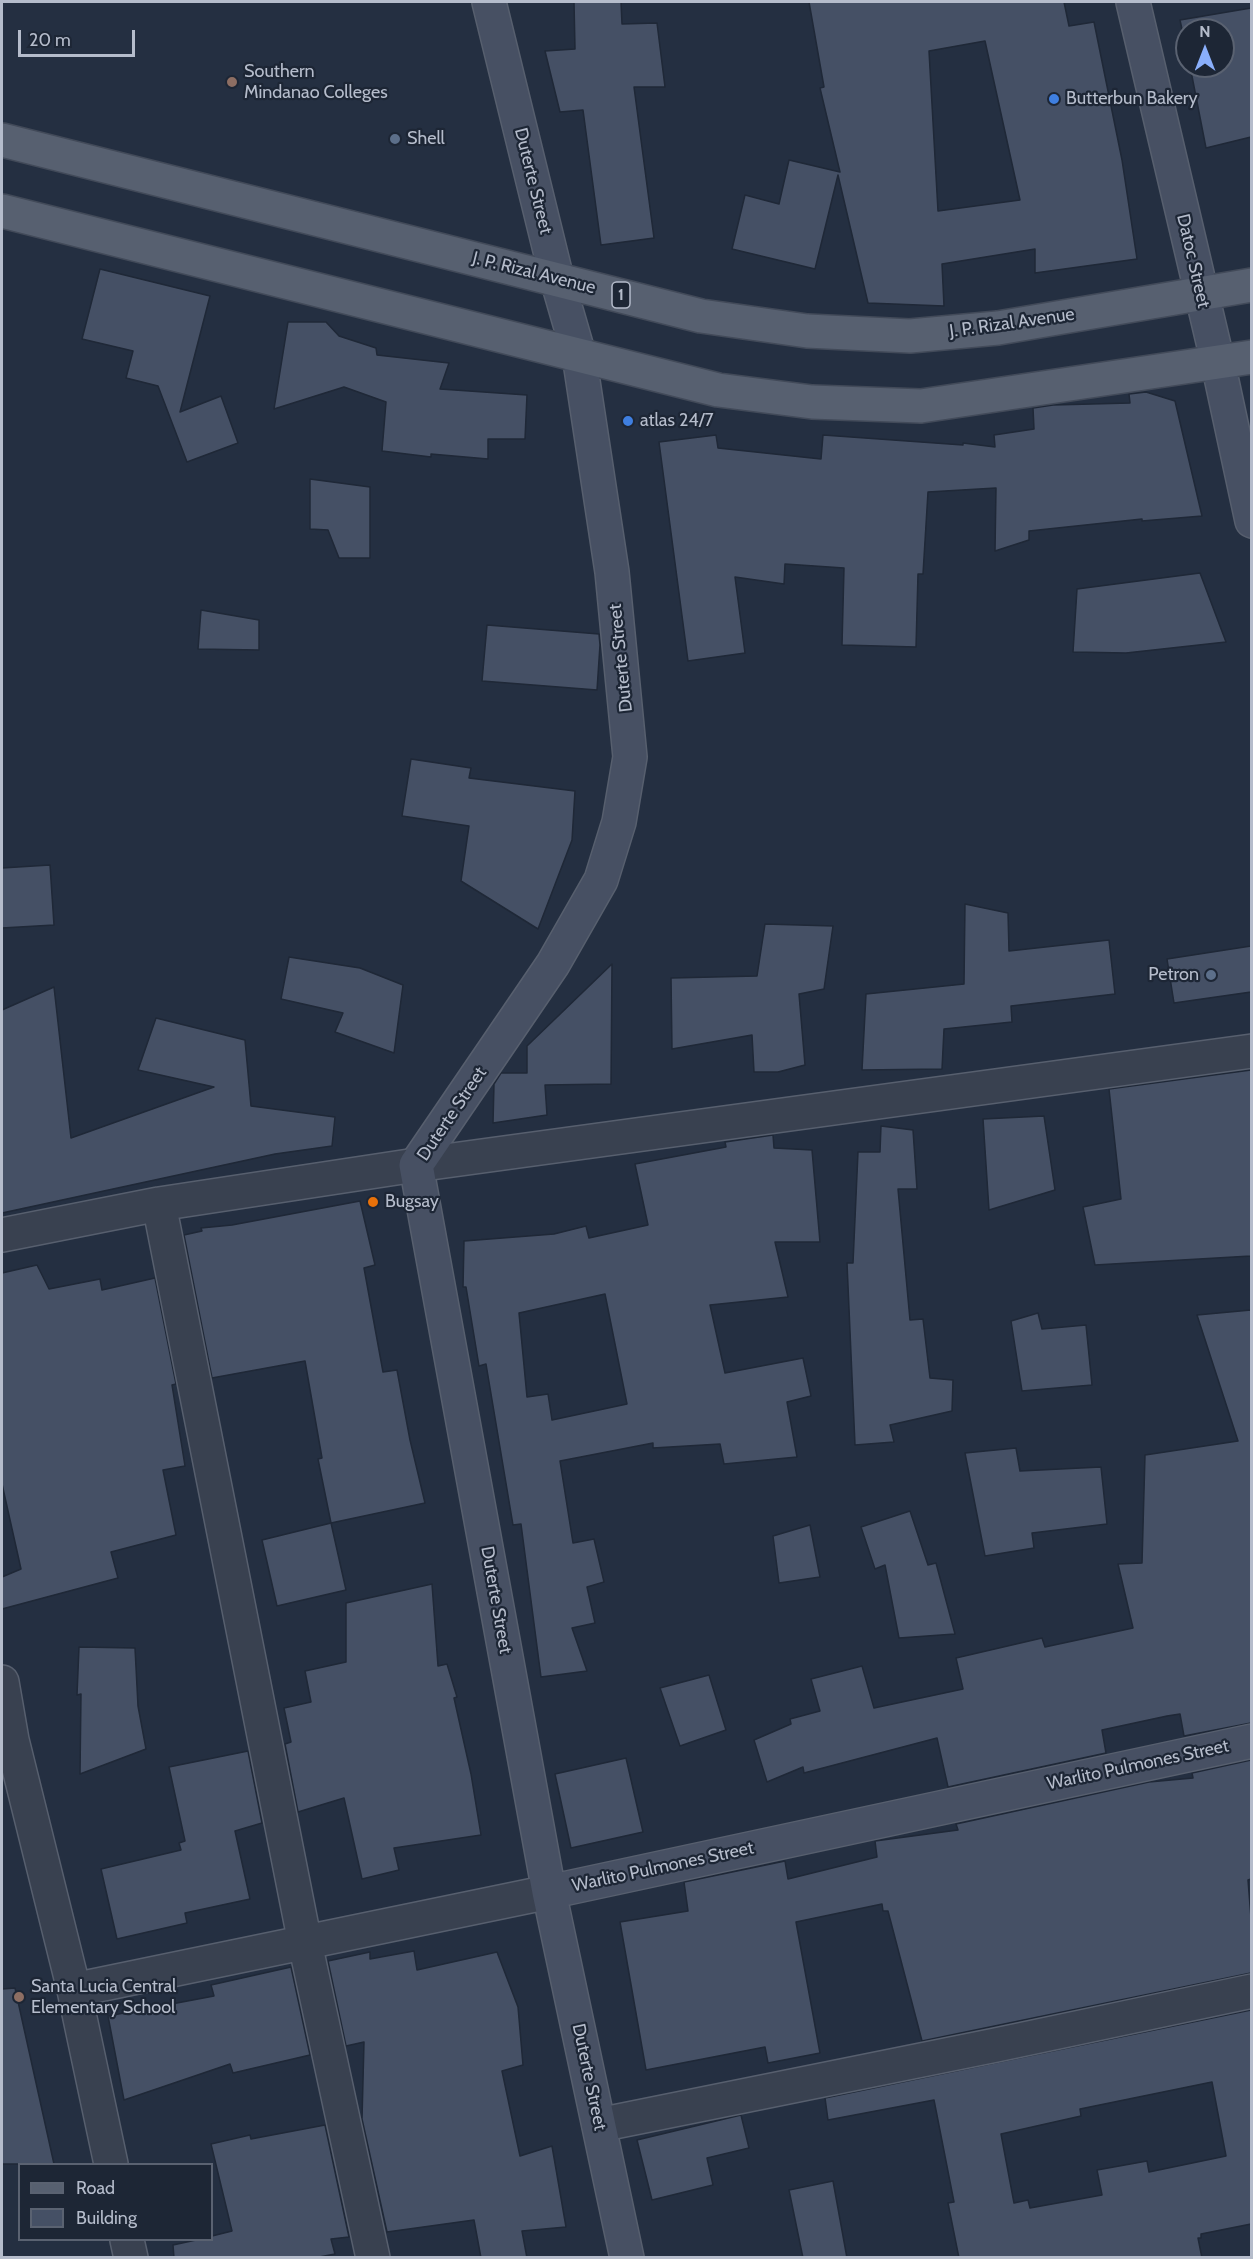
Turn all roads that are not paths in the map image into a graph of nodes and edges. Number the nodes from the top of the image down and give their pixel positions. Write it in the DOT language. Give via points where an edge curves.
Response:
graph roads {
  1 [pos="489,2"];
  2 [pos="1132,2"];
  3 [pos="2,140"];
  4 [pos="2,211"];
  5 [pos="557,279"];
  6 [pos="1251,285"];
  7 [pos="1201,293"];
  8 [pos="579,355"];
  9 [pos="1251,357"];
  10 [pos="1218,363"];
  11 [pos="1251,521"];
  12 [pos="1251,1051"];
  13 [pos="416,1165"];
  14 [pos="159,1204"];
  15 [pos="2,1235"];
  16 [pos="2,1682"];
  17 [pos="7,1740"];
  18 [pos="1251,1741"];
  19 [pos="549,1892"];
  20 [pos="305,1943"];
  21 [pos="74,1990"];
  22 [pos="1251,1990"];
  23 [pos="599,2125"];
  24 [pos="111,2163"];
  25 [pos="127,2241"];
  26 [pos="131,2258"];
  27 [pos="373,2258"];
  28 [pos="627,2258"];
  1 -- 5 [label="main road, Duterte Street"];
  2 -- 7 [label="main road, Datoc Street"];
  3 -- 5 [label="main road, J. P. Rizal Avenue / 1"];
  4 -- 8 [label="main road"];
  5 -- 7 [label="main road, J. P. Rizal Avenue / 1" via="701,316 807,331 910,336 998,328"];
  5 -- 8 [label="main road, Duterte Street"];
  6 -- 7 [label="main road, J. P. Rizal Avenue / 1"];
  7 -- 10 [label="main road, Datoc Street"];
  8 -- 10 [label="main road" via="718,390 812,402 921,406"];
  8 -- 13 [label="main road, Duterte Street" via="612,572 630,757 619,822 600,879 553,964"];
  9 -- 10 [label="main road"];
  10 -- 11 [label="main road, Datoc Street"];
  12 -- 13 [label="street"];
  13 -- 14 [label="street"];
  13 -- 19 [label="main road, Duterte Street"];
  14 -- 15 [label="street"];
  14 -- 20 [label="street"];
  16 -- 17 [label="street"];
  17 -- 21 [label="street"];
  18 -- 19 [label="main road, Warlito Pulmones Street"];
  19 -- 20 [label="street, Warlito Pulmones Street"];
  19 -- 23 [label="main road, Duterte Street"];
  20 -- 21 [label="street, Warlito Pulmones Street"];
  20 -- 27 [label="street"];
  21 -- 24 [label="street"];
  22 -- 23 [label="street"];
  23 -- 28 [label="main road, Duterte Street"];
  25 -- 26 [label="street"];
}
